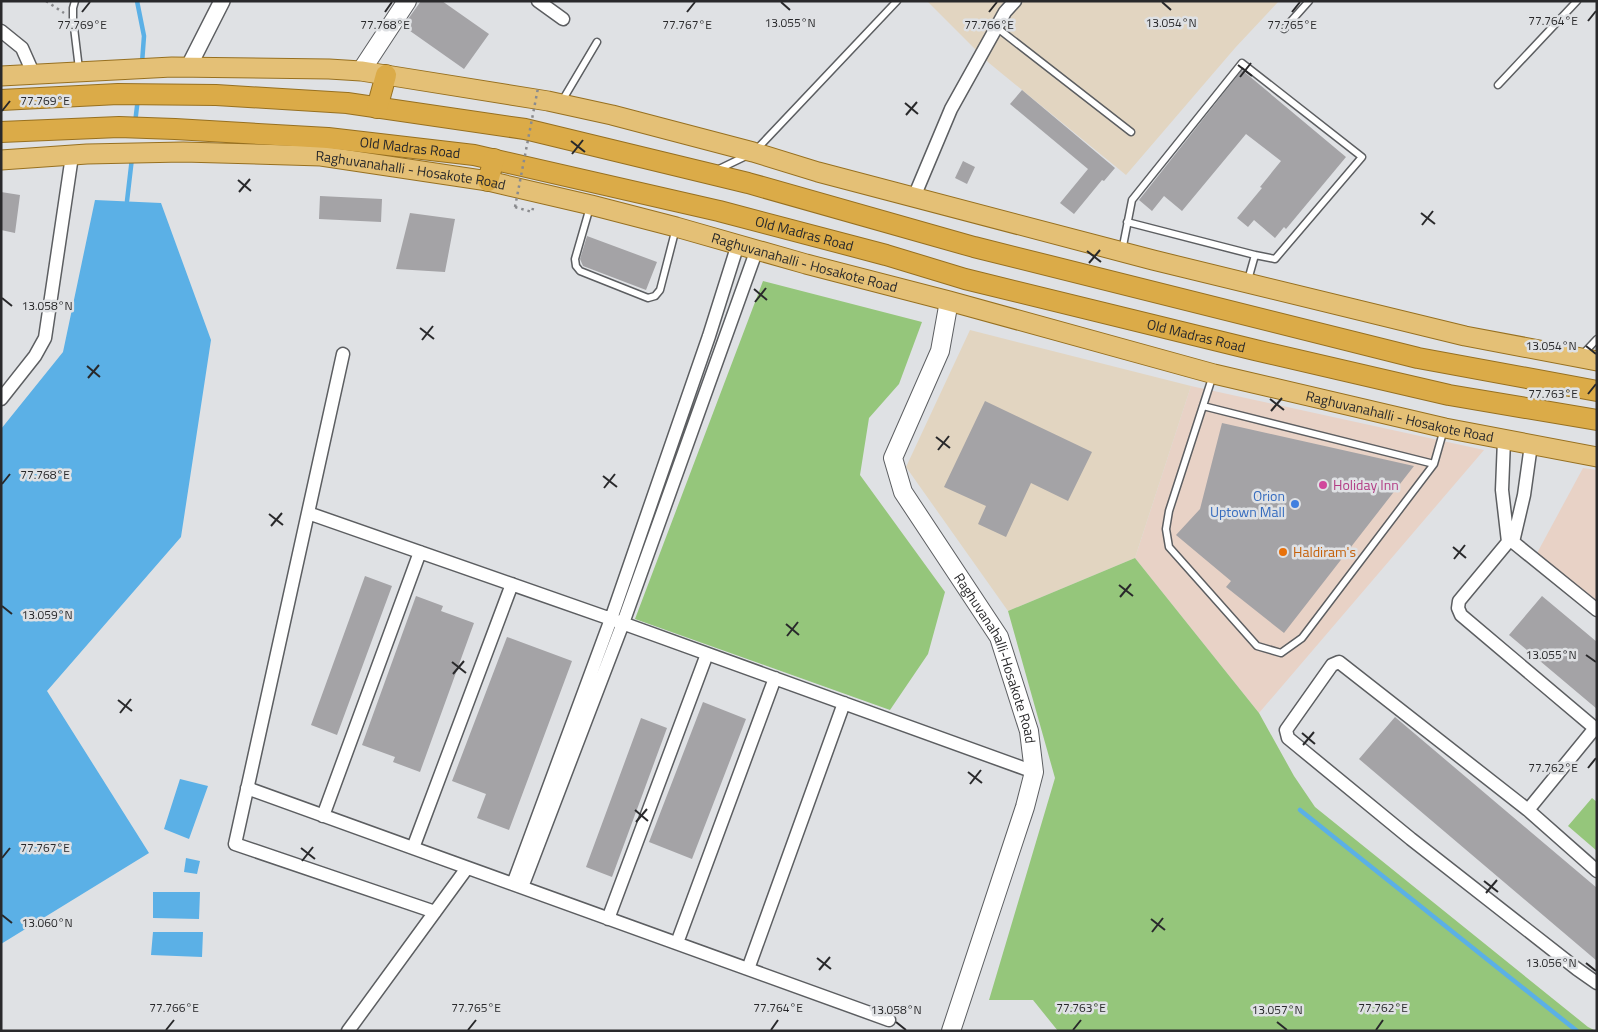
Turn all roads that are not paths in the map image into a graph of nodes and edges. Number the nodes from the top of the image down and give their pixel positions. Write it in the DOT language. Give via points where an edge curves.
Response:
graph roads {
  1 [pos="75,1"];
  2 [pos="222,1"];
  3 [pos="407,1"];
  4 [pos="538,1"];
  5 [pos="897,1"];
  6 [pos="1015,1"];
  7 [pos="1309,1"];
  8 [pos="1577,1"];
  9 [pos="563,19"];
  10 [pos="996,27"];
  11 [pos="1284,29"];
  12 [pos="1,31"];
  13 [pos="597,42"];
  14 [pos="180,67"];
  15 [pos="361,71"];
  16 [pos="87,72"];
  17 [pos="386,74"];
  18 [pos="34,75"];
  19 [pos="1,76"];
  20 [pos="1498,86"];
  21 [pos="1,100"];
  22 [pos="561,104"];
  23 [pos="377,108"];
  24 [pos="1,132"];
  25 [pos="1131,132"];
  26 [pos="753,152"];
  27 [pos="80,155"];
  28 [pos="494,159"];
  29 [pos="1,160"];
  30 [pos="709,173"];
  31 [pos="488,181"];
  32 [pos="914,197"];
  33 [pos="591,205"];
  34 [pos="1127,222"];
  35 [pos="676,227"];
  36 [pos="738,244"];
  37 [pos="757,249"];
  38 [pos="1121,252"];
  39 [pos="1255,255"];
  40 [pos="1248,283"];
  41 [pos="949,301"];
  42 [pos="1597,339"];
  43 [pos="343,354"];
  44 [pos="1588,359"];
  45 [pos="1214,374"];
  46 [pos="1597,391"];
  47 [pos="1,399"];
  48 [pos="1203,406"];
  49 [pos="1597,420"];
  50 [pos="1445,428"];
  51 [pos="1504,440"];
  52 [pos="1531,445"];
  53 [pos="1597,457"];
  54 [pos="1434,464"];
  55 [pos="308,513"];
  56 [pos="1511,542"];
  57 [pos="420,552"];
  58 [pos="512,584"];
  59 [pos="1597,610"];
  60 [pos="617,621"];
  61 [pos="707,654"];
  62 [pos="775,678"];
  63 [pos="844,703"];
  64 [pos="1596,729"];
  65 [pos="1034,772"];
  66 [pos="247,788"];
  67 [pos="1528,810"];
  68 [pos="323,816"];
  69 [pos="413,848"];
  70 [pos="467,868"];
  71 [pos="1597,871"];
  72 [pos="518,886"];
  73 [pos="435,912"];
  74 [pos="608,918"];
  75 [pos="677,943"];
  76 [pos="748,969"];
  77 [pos="1597,983"];
  78 [pos="889,1020"];
  79 [pos="348,1031"];
  80 [pos="951,1031"];
  1 -- 16 [label="lane" via="73,19"];
  2 -- 14 [label="street"];
  3 -- 15 [label="main road"];
  4 -- 9 [label="street"];
  5 -- 26 [label="lane"];
  6 -- 10 [label="street"];
  7 -- 11 [label="lane"];
  8 -- 20 [label="lane"];
  10 -- 25 [label="lane"];
  10 -- 32 [label="street" via="951,109"];
  12 -- 18 [label="street" via="22,48"];
  13 -- 22 [label="lane"];
  14 -- 15 [label="main road"];
  14 -- 16 [label="main road"];
  15 -- 17 [label="main road"];
  16 -- 18 [label="main road"];
  17 -- 22 [label="main road"];
  17 -- 23 [label="highway"];
  18 -- 19 [label="main road"];
  21 -- 23 [label="highway" via="98,95 216,95 337,102"];
  22 -- 26 [label="main road"];
  23 -- 30 [label="highway" via="525,129"];
  24 -- 28 [label="highway, Old Madras Road" via="175,129 328,138"];
  26 -- 30 [label="lane"];
  26 -- 32 [label="main road"];
  27 -- 29 [label="main road, Raghuvanahalli - Hosakote Road"];
  27 -- 31 [label="main road, Raghuvanahalli - Hosakote Road" via="183,152 321,156"];
  27 -- 47 [label="street" via="45,338"];
  28 -- 31 [label="highway"];
  28 -- 49 [label="highway, Old Madras Road" via="719,211 965,279 1254,350 1449,395"];
  30 -- 46 [label="highway" via="974,247 1409,356"];
  31 -- 33 [label="main road, Raghuvanahalli - Hosakote Road"];
  32 -- 38 [label="main road"];
  33 -- 35 [label="main road, Raghuvanahalli - Hosakote Road"];
  33 -- 35 [label="lane" via="576,266 580,271 648,298 660,290"];
  34 -- 38 [label="lane"];
  34 -- 39 [label="lane"];
  34 -- 39 [label="lane" via="1132,200 1242,63 1362,157 1276,259"];
  35 -- 36 [label="main road, Raghuvanahalli - Hosakote Road"];
  36 -- 37 [label="main road, Raghuvanahalli - Hosakote Road"];
  36 -- 60 [label="street"];
  37 -- 41 [label="main road, Raghuvanahalli - Hosakote Road"];
  37 -- 60 [label="street"];
  38 -- 40 [label="main road"];
  39 -- 40 [label="lane"];
  40 -- 44 [label="main road" via="1465,336"];
  41 -- 45 [label="main road, Raghuvanahalli - Hosakote Road"];
  41 -- 65 [label="main road, Raghuvanahalli-Hosakote Road" via="940,351 893,458 904,492 999,637 1029,731"];
  42 -- 44 [label="lane"];
  43 -- 55 [label="street"];
  45 -- 48 [label="lane"];
  45 -- 50 [label="main road, Raghuvanahalli - Hosakote Road"];
  48 -- 54 [label="lane"];
  48 -- 54 [label="lane" via="1169,511 1166,529 1169,547 1256,646 1280,653 1302,638"];
  50 -- 51 [label="main road, Raghuvanahalli - Hosakote Road"];
  50 -- 54 [label="lane"];
  51 -- 52 [label="main road, Raghuvanahalli - Hosakote Road"];
  51 -- 56 [label="street" via="1502,490"];
  52 -- 53 [label="main road, Raghuvanahalli - Hosakote Road"];
  52 -- 56 [label="street" via="1524,495"];
  55 -- 57 [label="street"];
  55 -- 66 [label="street"];
  56 -- 59 [label="street"];
  56 -- 64 [label="street" via="1459,601 1460,614"];
  57 -- 58 [label="street"];
  57 -- 68 [label="street"];
  58 -- 60 [label="street"];
  58 -- 69 [label="street"];
  60 -- 61 [label="street"];
  60 -- 72 [label="street"];
  61 -- 62 [label="street"];
  61 -- 74 [label="street"];
  62 -- 63 [label="street"];
  62 -- 75 [label="street"];
  63 -- 65 [label="street"];
  63 -- 76 [label="street"];
  64 -- 67 [label="street"];
  65 -- 80 [label="main road, Raghuvanahalli-Hosakote Road"];
  66 -- 68 [label="street"];
  66 -- 73 [label="street" via="234,844"];
  67 -- 71 [label="street"];
  67 -- 77 [label="street" via="1338,662 1332,665 1286,730 1288,738 1411,839"];
  68 -- 69 [label="street"];
  69 -- 70 [label="street"];
  70 -- 72 [label="street"];
  70 -- 73 [label="street"];
  72 -- 74 [label="street"];
  73 -- 79 [label="street"];
  74 -- 75 [label="street"];
  75 -- 76 [label="street"];
  76 -- 78 [label="street"];
}
